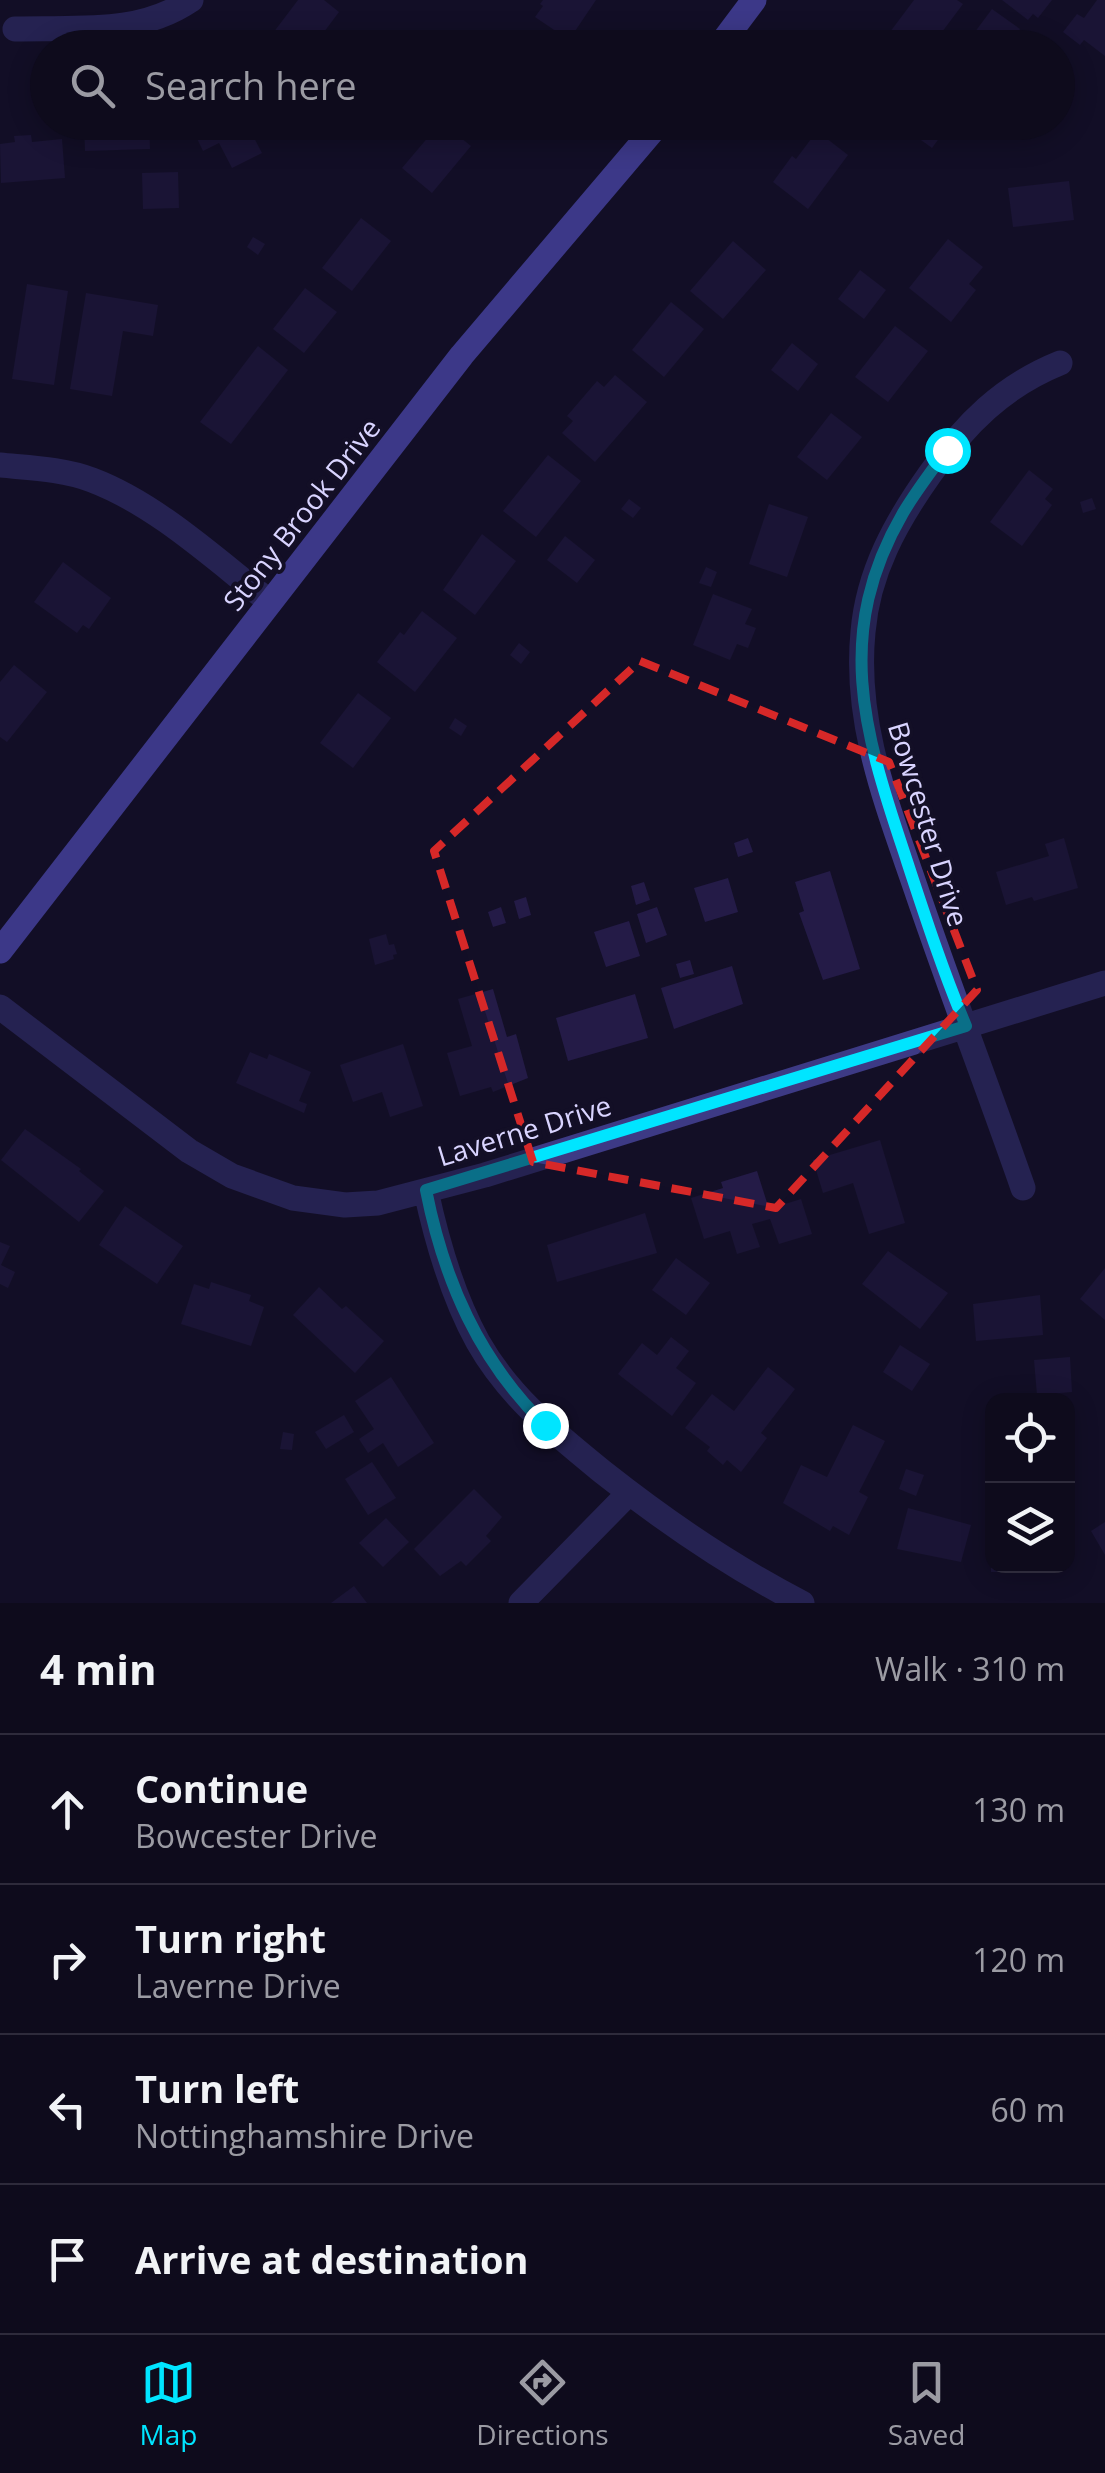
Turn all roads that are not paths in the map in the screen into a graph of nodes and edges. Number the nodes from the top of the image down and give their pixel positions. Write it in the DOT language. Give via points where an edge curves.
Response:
graph roads {
  1 [pos="191,0"];
  2 [pos="754,0"];
  3 [pos="15,29"];
  4 [pos="732,30"];
  5 [pos="645,140"];
  6 [pos="1060,363"];
  7 [pos="0,465"];
  8 [pos="270,602"];
  9 [pos="0,951"];
  10 [pos="1105,983"];
  11 [pos="0,1007"];
  12 [pos="966,1026"];
  13 [pos="1022,1188"];
  14 [pos="426,1190"];
  15 [pos="629,1493"];
  16 [pos="521,1603"];
  17 [pos="802,1603"];
  1 -- 3 [label="street" via="150,22"];
  2 -- 4 [label="street"];
  5 -- 8 [label="street, Stony Brook Drive" via="462,356"];
  6 -- 12 [label="street, Bowcester Drive" via="1000,395 947,450 887,543 863,628 862,695 878,778"];
  7 -- 8 [label="street" via="76,476 118,492"];
  8 -- 9 [label="street, Stony Brook Drive"];
  10 -- 12 [label="street, Laverne Drive"];
  11 -- 14 [label="street, Laverne Drive" via="189,1151 232,1176 322,1204 378,1203"];
  12 -- 13 [label="street, Bowcester Drive"];
  12 -- 14 [label="street, Laverne Drive"];
  14 -- 15 [label="street" via="451,1282 477,1341 545,1425"];
  15 -- 16 [label="street"];
  15 -- 17 [label="street"];
}
